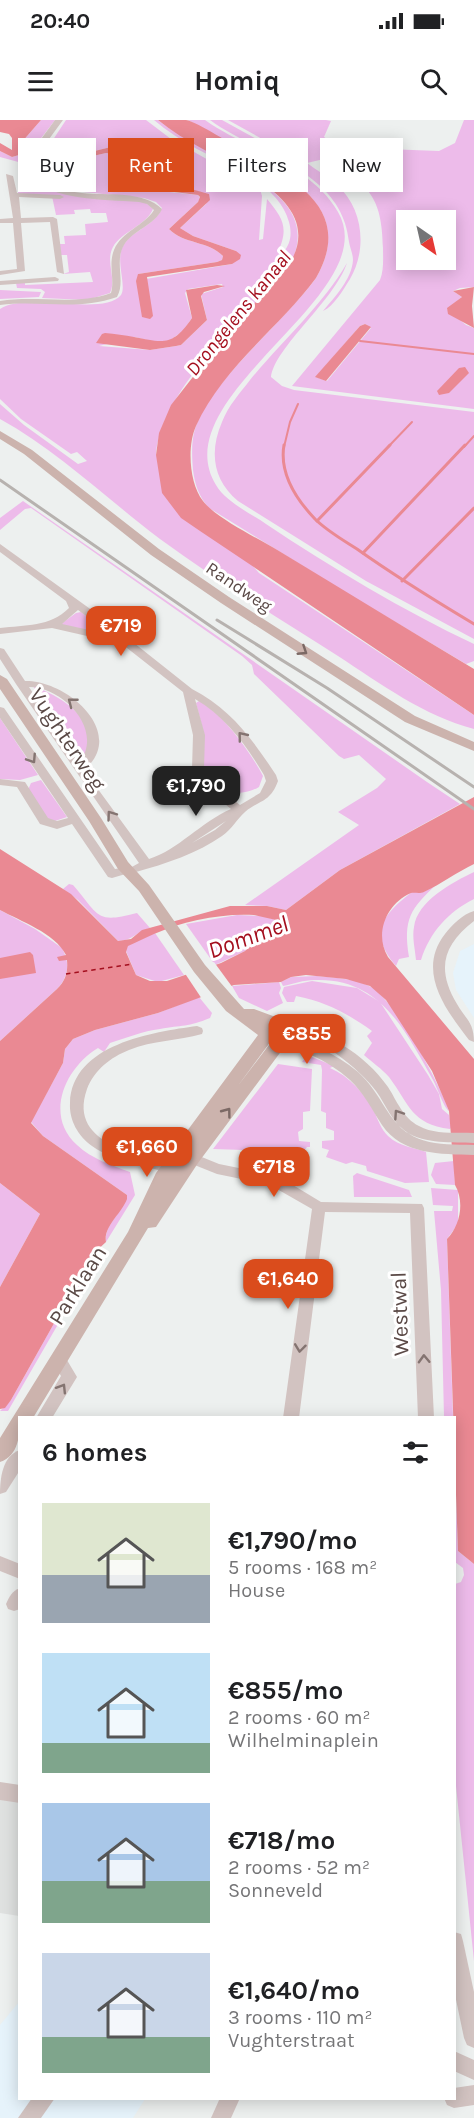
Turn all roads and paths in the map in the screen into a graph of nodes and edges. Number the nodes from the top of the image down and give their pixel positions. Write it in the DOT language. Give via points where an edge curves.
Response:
graph roads {
  1 [pos="59,120"];
  2 [pos="45,138"];
  3 [pos="18,173"];
  4 [pos="0,175"];
  5 [pos="9,176"];
  6 [pos="67,192"];
  7 [pos="14,195"];
  8 [pos="100,203"];
  9 [pos="0,221"];
  10 [pos="17,221"];
  11 [pos="0,273"];
  12 [pos="0,283"];
  13 [pos="0,303"];
  14 [pos="0,424"];
  15 [pos="0,434"];
  16 [pos="0,548"];
  17 [pos="71,600"];
  18 [pos="52,626"];
  19 [pos="0,631"];
  20 [pos="124,641"];
  21 [pos="0,651"];
  22 [pos="0,679"];
  23 [pos="21,684"];
  24 [pos="188,692"];
  25 [pos="0,710"];
  26 [pos="469,734"];
  27 [pos="474,747"];
  28 [pos="78,769"];
  29 [pos="44,777"];
  30 [pos="0,782"];
  31 [pos="21,784"];
  32 [pos="240,812"];
  33 [pos="73,820"];
  34 [pos="106,845"];
  35 [pos="130,869"];
  36 [pos="474,915"];
  37 [pos="197,1030"];
  38 [pos="278,1032"];
  39 [pos="474,1037"];
  40 [pos="474,1138"];
  41 [pos="449,1143"];
  42 [pos="474,1150"];
  43 [pos="181,1163"];
  44 [pos="320,1207"];
  45 [pos="59,1359"];
  46 [pos="24,1416"];
  47 [pos="45,1416"];
  48 [pos="291,1416"];
  49 [pos="426,1416"];
  50 [pos="18,1426"];
  51 [pos="0,1454"];
  52 [pos="18,1459"];
  53 [pos="0,1487"];
  54 [pos="0,1563"];
  55 [pos="18,1571"];
  56 [pos="0,1791"];
  57 [pos="18,1794"];
  58 [pos="456,1951"];
  59 [pos="474,2038"];
  60 [pos="456,2062"];
  61 [pos="474,2070"];
  62 [pos="474,2095"];
  63 [pos="456,2098"];
  64 [pos="43,2100"];
  65 [pos="229,2100"];
  66 [pos="28,2118"];
  67 [pos="221,2118"];
  1 -- 2 [label="street"];
  3 -- 5 [label="street"];
  4 -- 5 [label="street"];
  5 -- 7 [label="street"];
  6 -- 13 [label="street" via="139,200 158,209 116,249 114,296 92,302"];
  7 -- 8 [label="street"];
  7 -- 10 [label="street"];
  9 -- 10 [label="street"];
  10 -- 11 [label="street" via="21,271"];
  10 -- 12 [label="street" via="53,219 58,276"];
  14 -- 26 [label="main road, Randweg" via="39,447 166,548 237,595 402,702"];
  15 -- 27 [label="main road, Randweg, one-way" via="155,552 253,618 410,719"];
  16 -- 17 [label="street"];
  17 -- 18 [label="street" via="74,609"];
  17 -- 20 [label="street"];
  18 -- 19 [label="street"];
  18 -- 20 [label="street"];
  20 -- 24 [label="street"];
  21 -- 23 [label="street, Vughterweg"];
  22 -- 34 [label="main road, Vughterweg" via="98,825 104,828"];
  23 -- 28 [label="street, Vughterweg"];
  28 -- 23 [label="street, Vughterweg, one-way" via="86,764 93,738 83,712 53,690 34,683"];
  24 -- 32 [label="street" via="199,735 198,769 212,788"];
  32 -- 24 [label="street, one-way" via="268,791 270,775 227,718 206,699"];
  25 -- 29 [label="street, Vughterweg, one-way"];
  35 -- 28 [label="street, Vughterweg, one-way"];
  29 -- 31 [label="street, Vughterweg"];
  29 -- 33 [label="street, Vughterweg"];
  30 -- 31 [label="street, Vughterweg"];
  31 -- 33 [label="street, Vughterweg" via="44,821 57,825"];
  32 -- 35 [label="street" via="233,822 194,848"];
  33 -- 34 [label="street, Vughterweg"];
  34 -- 35 [label="main road, Vughterweg"];
  35 -- 38 [label="main road, Vughterweg" via="218,993 251,1025"];
  36 -- 39 [label="street" via="455,929 443,946 438,977 450,1006"];
  37 -- 43 [label="street" via="140,1040 111,1053 88,1073 78,1097 77,1116 94,1140 121,1154"];
  38 -- 41 [label="street" via="327,1042 379,1084 408,1126"];
  38 -- 43 [label="main road, Parklaan"];
  40 -- 41 [label="street"];
  41 -- 42 [label="street"];
  43 -- 44 [label="street" via="273,1180"];
  43 -- 45 [label="main road, Parklaan" via="162,1178 136,1235"];
  44 -- 48 [label="street, one-way"];
  49 -- 44 [label="street, Westwal, one-way" via="417,1208"];
  45 -- 46 [label="main road, Parklaan"];
  47 -- 45 [label="street, Parklaan, one-way" via="69,1377"];
  50 -- 51 [label="main road"];
  52 -- 53 [label="street"];
  54 -- 55 [label="street"];
  56 -- 57 [label="street"];
  58 -- 59 [label="street"];
  60 -- 61 [label="street"];
  62 -- 63 [label="street"];
  64 -- 66 [label="street"];
  65 -- 67 [label="street"];
}
